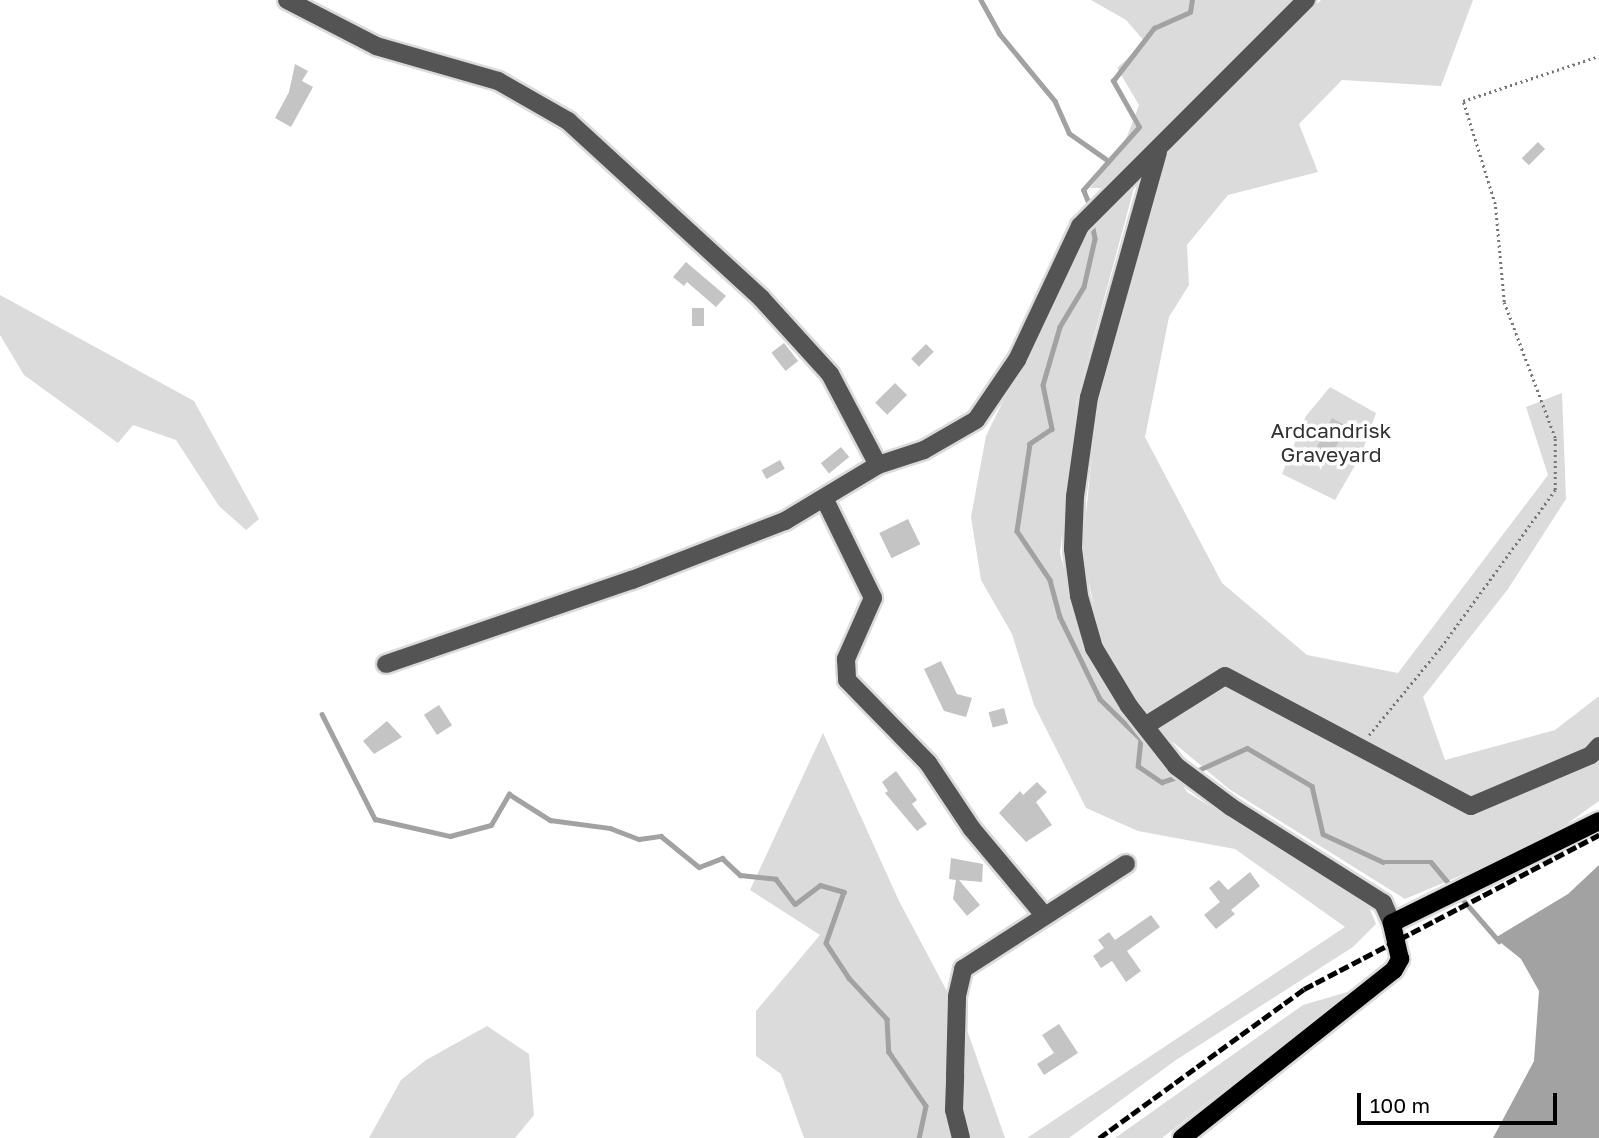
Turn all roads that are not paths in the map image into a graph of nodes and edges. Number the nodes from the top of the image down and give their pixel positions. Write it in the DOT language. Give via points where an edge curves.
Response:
graph roads {
  1 [pos="286,0"];
  2 [pos="1306,0"];
  3 [pos="1158,152"];
  4 [pos="878,465"];
  5 [pos="825,500"];
  6 [pos="386,664"];
  7 [pos="1145,726"];
  8 [pos="1599,746"];
  9 [pos="1599,821"];
  10 [pos="1126,864"];
  11 [pos="1044,914"];
  12 [pos="1392,923"];
  13 [pos="961,1138"];
  14 [pos="1182,1138"];
  1 -- 4 [label="street" via="376,46 498,81 568,121 778,317 830,374"];
  2 -- 3 [label="street"];
  3 -- 4 [label="street" via="1080,226 1017,360 976,420 924,450"];
  3 -- 7 [label="street" via="1089,397 1073,549 1079,596 1094,648"];
  4 -- 5 [label="street"];
  5 -- 6 [label="street" via="785,521 632,580"];
  5 -- 11 [label="street" via="873,598 846,659 847,680 928,763 972,829"];
  7 -- 8 [label="street" via="1225,676 1471,806 1591,755"];
  7 -- 12 [label="street" via="1176,766 1383,903"];
  9 -- 12 [label="main road"];
  10 -- 11 [label="street"];
  11 -- 13 [label="street" via="963,969 957,996 955,1075"];
  12 -- 14 [label="main road" via="1400,959 1394,970"];
}
